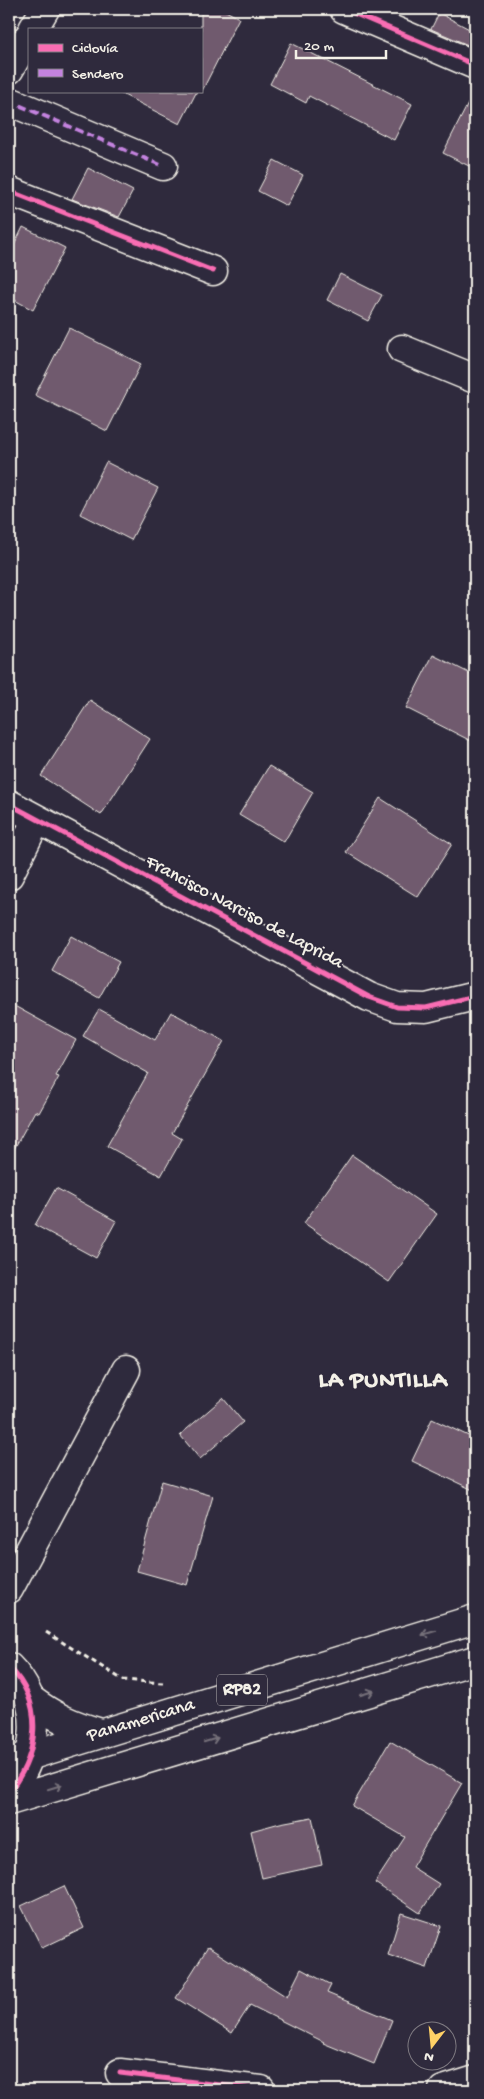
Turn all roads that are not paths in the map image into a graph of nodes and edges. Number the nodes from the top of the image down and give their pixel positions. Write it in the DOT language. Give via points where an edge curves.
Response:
graph roads {
  1 [pos="45,9"];
  2 [pos="344,9"];
  3 [pos="34,28"];
  4 [pos="28,38"];
  5 [pos="475,64"];
  6 [pos="9,70"];
  7 [pos="9,101"];
  8 [pos="163,166"];
  9 [pos="9,191"];
  10 [pos="213,271"];
  11 [pos="402,349"];
  12 [pos="475,379"];
  13 [pos="9,804"];
  14 [pos="37,819"];
  15 [pos="9,876"];
  16 [pos="475,996"];
  17 [pos="126,1370"];
  18 [pos="9,1589"];
  19 [pos="475,1619"];
  20 [pos="475,1660"];
  21 [pos="9,1667"];
  22 [pos="30,1699"];
  23 [pos="101,1732"];
  24 [pos="20,1759"];
  25 [pos="9,1792"];
  26 [pos="9,1801"];
  27 [pos="120,2073"];
  28 [pos="475,2080"];
  29 [pos="261,2090"];
  30 [pos="443,2090"];
  1 -- 3 [label="street"];
  2 -- 5 [label="street"];
  4 -- 6 [label="street"];
  7 -- 8 [label="street"];
  9 -- 10 [label="street"];
  11 -- 12 [label="street"];
  13 -- 14 [label="street, Francisco Narciso de Laprida"];
  14 -- 15 [label="street"];
  14 -- 16 [label="street, Francisco Narciso de Laprida" via="369,997 397,1007 426,1008"];
  17 -- 18 [label="street"];
  19 -- 23 [label="street, Panamericana / RP82, one-way"];
  26 -- 20 [label="street, Panamericana / RP82, one-way"];
  21 -- 22 [label="street" via="20,1678"];
  22 -- 23 [label="street" via="51,1715"];
  22 -- 24 [label="street" via="34,1724"];
  23 -- 24 [label="street, Panamericana / RP82"];
  24 -- 25 [label="street" via="18,1782"];
  27 -- 29 [label="street"];
  28 -- 30 [label="street"];
}
